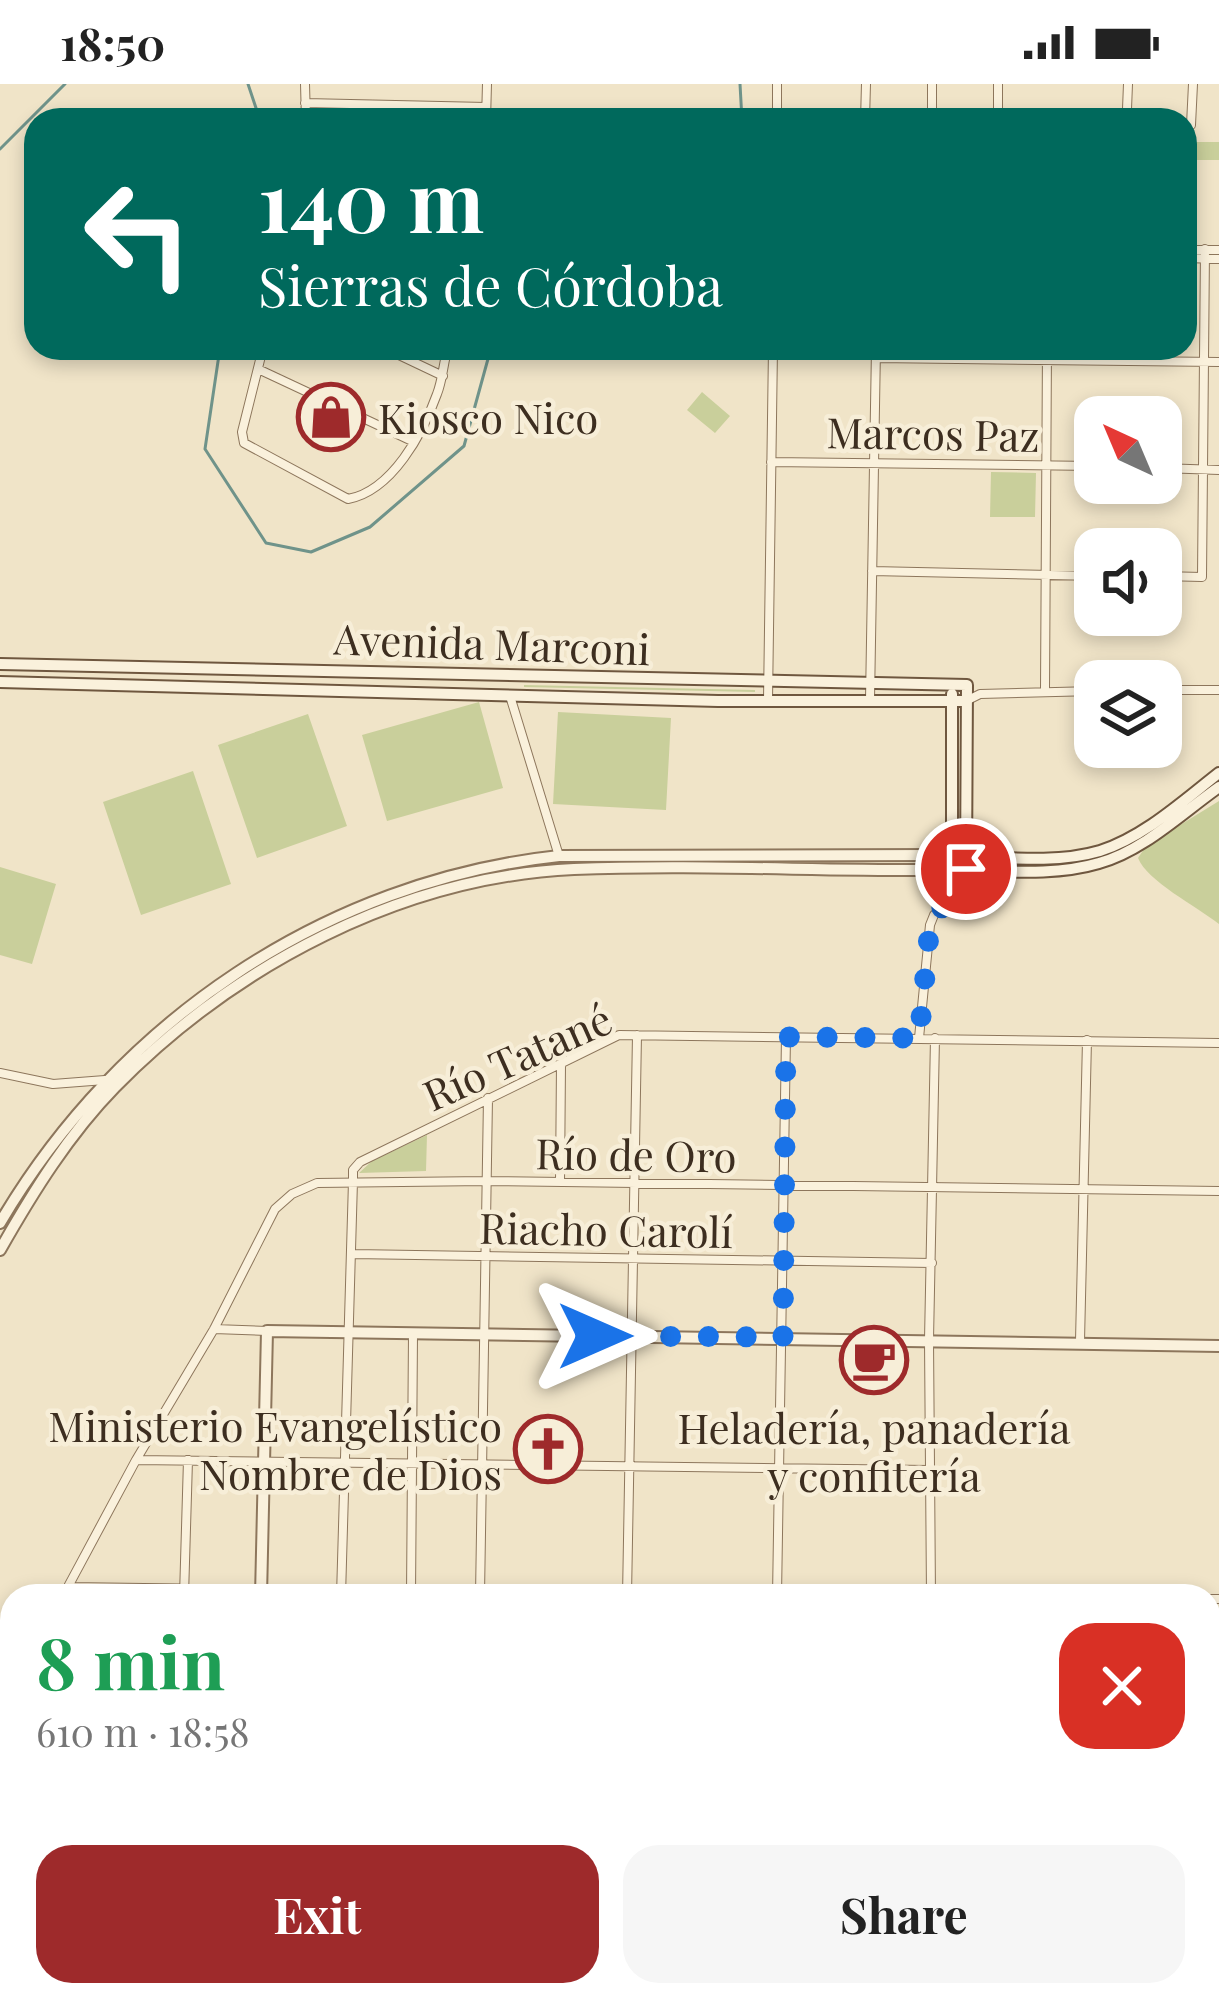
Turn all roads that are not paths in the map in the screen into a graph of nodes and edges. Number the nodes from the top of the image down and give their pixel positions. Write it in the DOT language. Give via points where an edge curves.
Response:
graph roads {
  1 [pos="305,84"];
  2 [pos="487,84"];
  3 [pos="304,103"];
  4 [pos="486,107"];
  5 [pos="305,108"];
  6 [pos="1197,254"];
  7 [pos="1204,254"];
  8 [pos="1219,254"];
  9 [pos="260,360"];
  10 [pos="409,360"];
  11 [pos="446,360"];
  12 [pos="773,360"];
  13 [pos="876,360"];
  14 [pos="1048,360"];
  15 [pos="1204,362"];
  16 [pos="1219,362"];
  17 [pos="258,369"];
  18 [pos="443,376"];
  19 [pos="413,442"];
  20 [pos="771,462"];
  21 [pos="874,462"];
  22 [pos="1048,464"];
  23 [pos="1074,465"];
  24 [pos="1182,469"];
  25 [pos="1204,470"];
  26 [pos="1219,470"];
  27 [pos="872,571"];
  28 [pos="1046,576"];
  29 [pos="1074,576"];
  30 [pos="1182,577"];
  31 [pos="0,664"];
  32 [pos="48,665"];
  33 [pos="171,668"];
  34 [pos="510,677"];
  35 [pos="0,682"];
  36 [pos="768,683"];
  37 [pos="49,684"];
  38 [pos="870,684"];
  39 [pos="952,685"];
  40 [pos="967,685"];
  41 [pos="172,689"];
  42 [pos="1182,690"];
  43 [pos="1219,690"];
  44 [pos="1045,691"];
  45 [pos="1074,691"];
  46 [pos="980,694"];
  47 [pos="510,695"];
  48 [pos="768,700"];
  49 [pos="870,700"];
  50 [pos="952,700"];
  51 [pos="966,700"];
  52 [pos="1219,773"];
  53 [pos="1219,787"];
  54 [pos="559,856"];
  55 [pos="959,862"];
  56 [pos="637,1035"];
  57 [pos="786,1037"];
  58 [pos="919,1038"];
  59 [pos="935,1038"];
  60 [pos="1087,1040"];
  61 [pos="1219,1043"];
  62 [pos="561,1063"];
  63 [pos="0,1073"];
  64 [pos="105,1080"];
  65 [pos="488,1098"];
  66 [pos="353,1176"];
  67 [pos="485,1180"];
  68 [pos="560,1183"];
  69 [pos="634,1184"];
  70 [pos="785,1186"];
  71 [pos="934,1188"];
  72 [pos="1084,1190"];
  73 [pos="1219,1192"];
  74 [pos="0,1223"];
  75 [pos="0,1250"];
  76 [pos="353,1254"];
  77 [pos="484,1258"];
  78 [pos="633,1259"];
  79 [pos="782,1261"];
  80 [pos="932,1263"];
  81 [pos="214,1328"];
  82 [pos="268,1331"];
  83 [pos="349,1332"];
  84 [pos="412,1334"];
  85 [pos="482,1336"];
  86 [pos="633,1337"];
  87 [pos="783,1337"];
  88 [pos="929,1340"];
  89 [pos="1080,1342"];
  90 [pos="1219,1346"];
  91 [pos="136,1460"];
  92 [pos="188,1460"];
  93 [pos="264,1461"];
  94 [pos="345,1464"];
  95 [pos="413,1465"];
  96 [pos="480,1466"];
  97 [pos="632,1466"];
  98 [pos="781,1468"];
  99 [pos="929,1470"];
  100 [pos="70,1584"];
  101 [pos="184,1584"];
  102 [pos="261,1584"];
  103 [pos="341,1584"];
  104 [pos="411,1584"];
  105 [pos="480,1584"];
  106 [pos="627,1584"];
  107 [pos="777,1584"];
  108 [pos="931,1584"];
  1 -- 3 [label="street"];
  2 -- 4 [label="street"];
  3 -- 4 [label="street"];
  3 -- 5 [label="street"];
  6 -- 7 [label="street"];
  7 -- 8 [label="street"];
  7 -- 15 [label="street"];
  9 -- 17 [label="street"];
  10 -- 18 [label="street"];
  11 -- 18 [label="street"];
  12 -- 20 [label="street"];
  13 -- 21 [label="street"];
  14 -- 15 [label="street"];
  14 -- 22 [label="street"];
  15 -- 16 [label="street"];
  15 -- 25 [label="street"];
  17 -- 19 [label="street"];
  17 -- 19 [label="street" via="244,443 348,499 375,488"];
  18 -- 19 [label="street"];
  20 -- 21 [label="street, Marcos Paz"];
  20 -- 36 [label="street"];
  21 -- 22 [label="street, Marcos Paz"];
  21 -- 27 [label="street"];
  22 -- 23 [label="street, Marcos Paz"];
  22 -- 28 [label="street"];
  24 -- 25 [label="street"];
  25 -- 26 [label="street"];
  25 -- 30 [label="street" via="1202,577"];
  27 -- 28 [label="street"];
  27 -- 38 [label="street"];
  28 -- 29 [label="street"];
  28 -- 44 [label="street"];
  31 -- 32 [label="street, Avenida Marconi"];
  32 -- 33 [label="street, Avenida Marconi"];
  32 -- 37 [label="street"];
  33 -- 34 [label="street, Avenida Marconi"];
  33 -- 41 [label="street"];
  34 -- 36 [label="street, Avenida Marconi"];
  34 -- 47 [label="street"];
  35 -- 37 [label="street, Avenida Marconi"];
  36 -- 38 [label="street, Avenida Marconi"];
  36 -- 48 [label="street"];
  37 -- 41 [label="street, Avenida Marconi"];
  38 -- 39 [label="street, Avenida Marconi"];
  38 -- 49 [label="street"];
  39 -- 40 [label="street, Avenida Marconi"];
  39 -- 50 [label="street"];
  40 -- 46 [label="street"];
  40 -- 51 [label="street"];
  41 -- 47 [label="street, Avenida Marconi"];
  42 -- 43 [label="street"];
  44 -- 45 [label="street, Avenida Marconi"];
  44 -- 46 [label="street, Avenida Marconi"];
  46 -- 51 [label="street, Avenida Marconi"];
  47 -- 48 [label="street, Avenida Marconi"];
  47 -- 54 [label="street"];
  48 -- 49 [label="street, Avenida Marconi"];
  49 -- 50 [label="street, Avenida Marconi"];
  50 -- 51 [label="street, Avenida Marconi"];
  50 -- 55 [label="street"];
  51 -- 55 [label="street"];
  52 -- 55 [label="street" via="1100,851"];
  53 -- 55 [label="street" via="1097,864 1053,870"];
  54 -- 55 [label="street" via="938,855"];
  54 -- 64 [label="street" via="448,877 316,927 201,995"];
  55 -- 58 [label="street" via="958,893 930,925"];
  55 -- 75 [label="street" via="938,870 572,869 484,882 370,915 263,969 169,1037 96,1108"];
  56 -- 57 [label="street, Río Tatané"];
  56 -- 62 [label="street, Río Tatané" via="619,1035"];
  56 -- 69 [label="street"];
  57 -- 58 [label="street, Río Tatané"];
  57 -- 70 [label="street"];
  58 -- 59 [label="street, Río Tatané"];
  59 -- 60 [label="street, Río Tatané"];
  59 -- 71 [label="street"];
  60 -- 61 [label="street, Río Tatané"];
  60 -- 72 [label="street"];
  62 -- 65 [label="street, Río Tatané"];
  62 -- 68 [label="street"];
  63 -- 64 [label="street" via="52,1084"];
  64 -- 74 [label="street"];
  65 -- 66 [label="street, Río Tatané" via="360,1162"];
  65 -- 67 [label="street"];
  66 -- 67 [label="street, Río de Oro"];
  66 -- 76 [label="street"];
  66 -- 81 [label="street, Río de Oro" via="317,1183 275,1209"];
  67 -- 68 [label="street, Río de Oro"];
  67 -- 77 [label="street"];
  68 -- 69 [label="street, Río de Oro"];
  69 -- 70 [label="street, Río de Oro"];
  69 -- 78 [label="street"];
  70 -- 71 [label="street, Río de Oro"];
  70 -- 79 [label="street"];
  71 -- 72 [label="street, Río de Oro"];
  71 -- 80 [label="street"];
  72 -- 73 [label="street, Río de Oro"];
  72 -- 89 [label="street"];
  76 -- 77 [label="street, Riacho Carolí"];
  76 -- 83 [label="street"];
  77 -- 78 [label="street, Riacho Carolí"];
  77 -- 85 [label="street"];
  78 -- 79 [label="street, Riacho Carolí"];
  78 -- 86 [label="street"];
  79 -- 80 [label="street, Riacho Carolí"];
  79 -- 87 [label="street"];
  80 -- 88 [label="street"];
  81 -- 82 [label="street"];
  81 -- 91 [label="street"];
  82 -- 83 [label="street"];
  82 -- 93 [label="street"];
  83 -- 84 [label="street"];
  83 -- 94 [label="street"];
  84 -- 85 [label="street"];
  84 -- 95 [label="street"];
  85 -- 86 [label="street"];
  85 -- 96 [label="street"];
  86 -- 87 [label="street"];
  86 -- 97 [label="street"];
  87 -- 88 [label="street"];
  87 -- 98 [label="street"];
  88 -- 89 [label="street"];
  88 -- 99 [label="street"];
  89 -- 90 [label="street"];
  91 -- 92 [label="street"];
  91 -- 100 [label="street"];
  92 -- 93 [label="street"];
  92 -- 101 [label="street"];
  93 -- 94 [label="street"];
  93 -- 102 [label="street"];
  94 -- 95 [label="street"];
  94 -- 103 [label="street"];
  95 -- 96 [label="street"];
  95 -- 104 [label="street"];
  96 -- 97 [label="street"];
  96 -- 105 [label="street"];
  97 -- 98 [label="street"];
  97 -- 106 [label="street"];
  98 -- 99 [label="street"];
  98 -- 107 [label="street"];
  99 -- 108 [label="street"];
}
